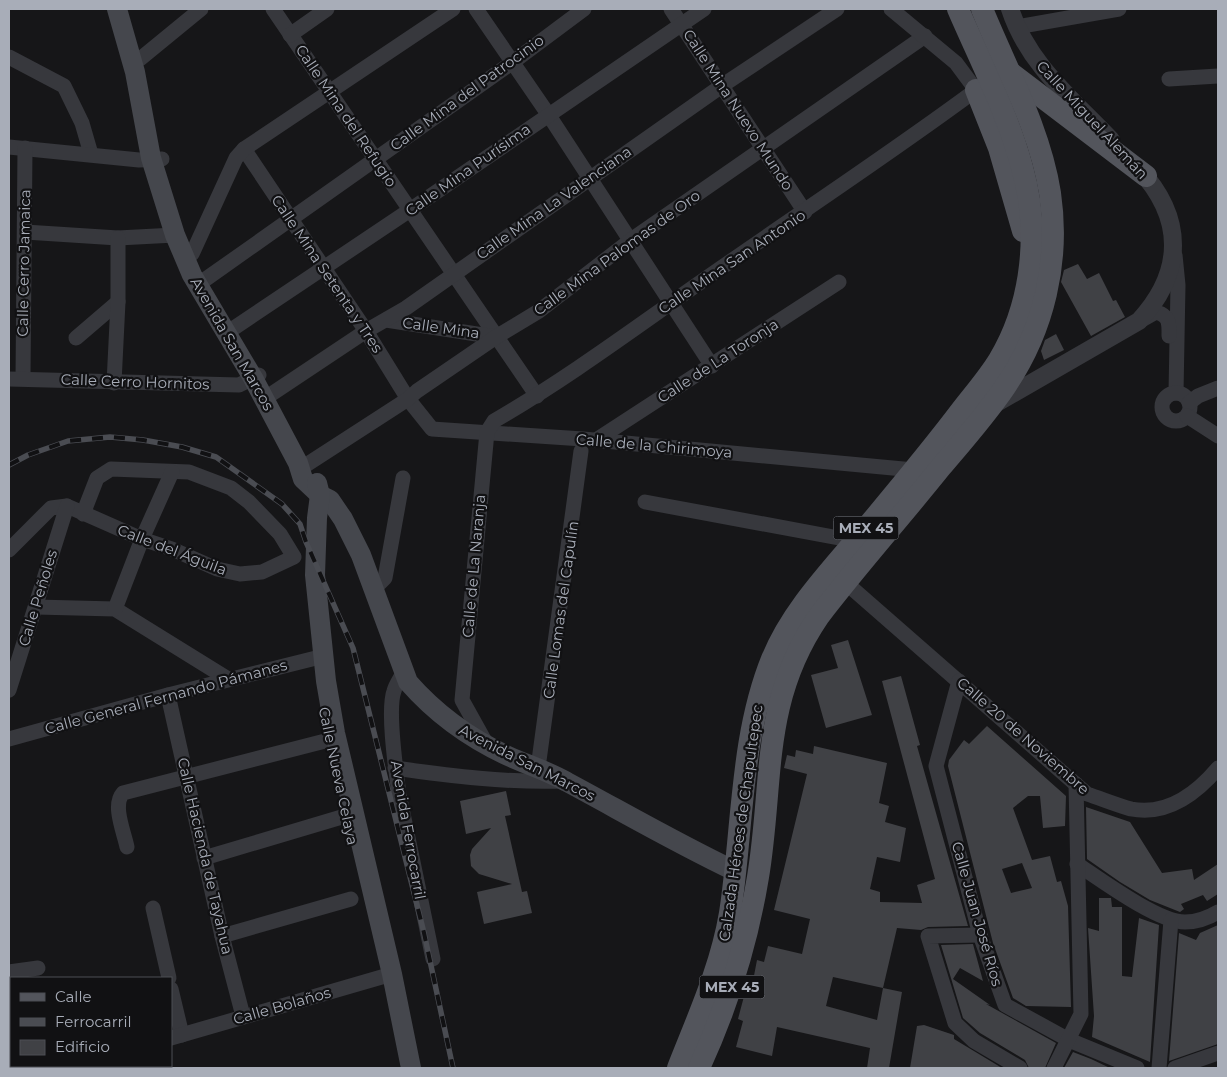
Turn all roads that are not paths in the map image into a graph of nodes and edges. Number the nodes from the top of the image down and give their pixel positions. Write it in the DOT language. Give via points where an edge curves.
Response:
graph roads {
  1 [pos="117,9"];
  2 [pos="125,9"];
  3 [pos="201,9"];
  4 [pos="273,9"];
  5 [pos="289,9"];
  6 [pos="327,9"];
  7 [pos="453,9"];
  8 [pos="476,9"];
  9 [pos="584,9"];
  10 [pos="671,9"];
  11 [pos="704,9"];
  12 [pos="837,9"];
  13 [pos="892,9"];
  14 [pos="958,9"];
  15 [pos="982,9"];
  16 [pos="1010,9"];
  17 [pos="1119,9"];
  18 [pos="682,24"];
  19 [pos="1016,27"];
  20 [pos="286,29"];
  21 [pos="925,36"];
  22 [pos="9,57"];
  23 [pos="140,59"];
  24 [pos="513,62"];
  25 [pos="1008,71"];
  26 [pos="1218,76"];
  27 [pos="1169,79"];
  28 [pos="723,86"];
  29 [pos="976,90"];
  30 [pos="329,91"];
  31 [pos="548,114"];
  32 [pos="9,147"];
  33 [pos="25,148"];
  34 [pos="762,148"];
  35 [pos="244,149"];
  36 [pos="91,154"];
  37 [pos="376,158"];
  38 [pos="157,159"];
  39 [pos="1146,176"];
  40 [pos="589,179"];
  41 [pos="410,210"];
  42 [pos="805,212"];
  43 [pos="290,220"];
  44 [pos="25,232"];
  45 [pos="175,235"];
  46 [pos="118,238"];
  47 [pos="631,240"];
  48 [pos="1174,245"];
  49 [pos="1031,251"];
  50 [pos="192,254"];
  51 [pos="323,268"];
  52 [pos="453,273"];
  53 [pos="203,281"];
  54 [pos="839,282"];
  55 [pos="118,302"];
  56 [pos="671,303"];
  57 [pos="386,320"];
  58 [pos="1139,321"];
  59 [pos="231,330"];
  60 [pos="366,331"];
  61 [pos="496,337"];
  62 [pos="76,338"];
  63 [pos="712,366"];
  64 [pos="256,376"];
  65 [pos="16,379"];
  66 [pos="114,383"];
  67 [pos="1218,388"];
  68 [pos="1172,394"];
  69 [pos="270,395"];
  70 [pos="537,396"];
  71 [pos="408,399"];
  72 [pos="991,407"];
  73 [pos="1188,409"];
  74 [pos="487,432"];
  75 [pos="1218,436"];
  76 [pos="596,440"];
  77 [pos="581,451"];
  78 [pos="914,470"];
  79 [pos="172,472"];
  80 [pos="305,472"];
  81 [pos="403,478"];
  82 [pos="320,495"];
  83 [pos="645,502"];
  84 [pos="67,506"];
  85 [pos="83,514"];
  86 [pos="142,539"];
  87 [pos="856,541"];
  88 [pos="9,550"];
  89 [pos="846,583"];
  90 [pos="374,589"];
  91 [pos="36,607"];
  92 [pos="115,609"];
  93 [pos="320,656"];
  94 [pos="403,673"];
  95 [pos="228,679"];
  96 [pos="959,681"];
  97 [pos="9,690"];
  98 [pos="168,695"];
  99 [pos="9,740"];
  100 [pos="329,740"];
  101 [pos="488,745"];
  102 [pos="395,768"];
  103 [pos="538,768"];
  104 [pos="1218,768"];
  105 [pos="188,778"];
  106 [pos="566,781"];
  107 [pos="1076,784"];
  108 [pos="345,816"];
  109 [pos="127,847"];
  110 [pos="204,858"];
  111 [pos="1077,864"];
  112 [pos="735,872"];
  113 [pos="351,899"];
  114 [pos="153,908"];
  115 [pos="1218,912"];
  116 [pos="1171,920"];
  117 [pos="980,935"];
  118 [pos="222,936"];
  119 [pos="433,959"];
  120 [pos="38,968"];
  121 [pos="9,972"];
  122 [pos="388,975"];
  123 [pos="169,977"];
  124 [pos="172,999"];
  125 [pos="243,1016"];
  126 [pos="176,1037"];
  127 [pos="1069,1040"];
  128 [pos="1214,1059"];
  129 [pos="405,1068"];
  130 [pos="411,1068"];
  131 [pos="678,1068"];
  132 [pos="699,1068"];
  133 [pos="1020,1068"];
  134 [pos="1054,1068"];
  135 [pos="1137,1068"];
  136 [pos="1159,1068"];
  137 [pos="1175,1068"];
  1 -- 38 [label="main road, Avenida San Marcos"];
  2 -- 23 [label="main road, Avenida San Marcos"];
  3 -- 23 [label="street"];
  4 -- 20 [label="street, Calle Mina del Refugio"];
  5 -- 20 [label="street"];
  6 -- 20 [label="street"];
  7 -- 30 [label="street"];
  8 -- 24 [label="street"];
  9 -- 24 [label="street, Calle Mina del Patrocinio"];
  10 -- 18 [label="street, Calle Mina Nuevo Mundo"];
  11 -- 18 [label="street, Calle Mina Purísima"];
  12 -- 28 [label="street, Calle Mina La Valenciana"];
  13 -- 21 [label="street"];
  14 -- 49 [label="main road, Calzada Héroes de Chapultepec / MEX 45" via="1020,159 1032,213"];
  15 -- 25 [label="main road, Calzada Héroes de Chapultepec / MEX 45"];
  16 -- 19 [label="street, Calle Miguel Alemán"];
  17 -- 19 [label="street"];
  18 -- 28 [label="street, Calle Mina Nuevo Mundo"];
  18 -- 31 [label="street, Calle Mina Purísima"];
  19 -- 39 [label="street, Calle Miguel Alemán" via="1038,66"];
  20 -- 30 [label="street, Calle Mina del Refugio"];
  21 -- 29 [label="street" via="956,63"];
  21 -- 34 [label="street, Calle Mina Palomas de Oro"];
  22 -- 36 [label="street" via="64,86 82,123"];
  23 -- 38 [label="main road, Avenida San Marcos"];
  24 -- 31 [label="street"];
  24 -- 37 [label="street, Calle Mina del Patrocinio"];
  25 -- 39 [label="main road"];
  25 -- 72 [label="main road, Calzada Héroes de Chapultepec / MEX 45" via="1036,139 1045,171 1050,193 1053,250 1049,284 1036,327 1016,369"];
  26 -- 27 [label="street"];
  28 -- 34 [label="street, Calle Mina Nuevo Mundo"];
  28 -- 40 [label="street, Calle Mina La Valenciana"];
  29 -- 42 [label="street, Calle Mina San Antonio"];
  29 -- 49 [label="main road" via="999,148"];
  30 -- 35 [label="street"];
  30 -- 37 [label="street, Calle Mina del Refugio"];
  31 -- 40 [label="street"];
  31 -- 41 [label="street, Calle Mina Purísima"];
  32 -- 33 [label="street"];
  33 -- 36 [label="street"];
  33 -- 44 [label="street, Calle Cerro Jamaica"];
  34 -- 42 [label="street, Calle Mina Nuevo Mundo"];
  34 -- 47 [label="street, Calle Mina Palomas de Oro"];
  35 -- 43 [label="street, Calle Mina Setenta y Tres"];
  35 -- 50 [label="street" via="236,158"];
  36 -- 38 [label="street"];
  37 -- 41 [label="street, Calle Mina del Refugio"];
  37 -- 43 [label="street, Calle Mina del Patrocinio"];
  38 -- 45 [label="main road, Avenida San Marcos"];
  38 -- 50 [label="main road, Avenida San Marcos"];
  39 -- 48 [label="street, Calle Miguel Alemán" via="1172,226"];
  40 -- 47 [label="street"];
  40 -- 52 [label="street, Calle Mina La Valenciana"];
  41 -- 51 [label="street, Calle Mina Purísima"];
  41 -- 52 [label="street, Calle Mina del Refugio"];
  42 -- 56 [label="street, Calle Mina San Antonio"];
  43 -- 51 [label="street, Calle Mina Setenta y Tres"];
  43 -- 53 [label="street, Calle Mina del Patrocinio"];
  44 -- 46 [label="street"];
  44 -- 65 [label="street, Calle Cerro Jamaica"];
  45 -- 46 [label="street"];
  45 -- 64 [label="main road, Avenida San Marcos" via="200,293"];
  46 -- 55 [label="street"];
  47 -- 56 [label="street"];
  47 -- 61 [label="street, Calle Mina Palomas de Oro" via="539,311"];
  48 -- 58 [label="street" via="1168,278 1156,303"];
  48 -- 68 [label="street, Calle Miguel Alemán" via="1178,285"];
  49 -- 78 [label="main road, Calzada Héroes de Chapultepec / MEX 45" via="1020,310 999,360"];
  50 -- 53 [label="main road, Avenida San Marcos"];
  51 -- 59 [label="street, Calle Mina Purísima"];
  51 -- 60 [label="street, Calle Mina Setenta y Tres"];
  52 -- 57 [label="street, Calle Mina La Valenciana"];
  52 -- 61 [label="street, Calle Mina del Refugio"];
  53 -- 59 [label="main road, Avenida San Marcos"];
  54 -- 63 [label="street, Calle de La Toronja"];
  55 -- 62 [label="street"];
  55 -- 66 [label="street"];
  56 -- 63 [label="street"];
  56 -- 70 [label="street, Calle Mina San Antonio"];
  57 -- 60 [label="street, Calle Mina La Valenciana"];
  57 -- 61 [label="street, Calle Mina"];
  58 -- 68 [label="street" via="1156,312 1168,318"];
  58 -- 72 [label="street"];
  59 -- 64 [label="main road, Avenida San Marcos"];
  60 -- 69 [label="street, Calle Mina La Valenciana"];
  60 -- 71 [label="street, Calle Mina Setenta y Tres"];
  61 -- 70 [label="street, Calle Mina del Refugio"];
  61 -- 71 [label="street, Calle Mina Palomas de Oro"];
  63 -- 76 [label="street, Calle de La Toronja"];
  64 -- 66 [label="street, Calle Cerro Hornitos" via="239,385"];
  64 -- 69 [label="main road, Avenida San Marcos"];
  64 -- 80 [label="main road, Avenida San Marcos"];
  65 -- 66 [label="street, Calle Cerro Hornitos"];
  67 -- 73 [label="street"];
  68 -- 73 [label="street" via="1184,395"];
  68 -- 73 [label="street" via="1162,405 1166,418 1180,421"];
  69 -- 80 [label="main road, Avenida San Marcos"];
  70 -- 74 [label="street, Calle Mina San Antonio" via="494,421"];
  71 -- 74 [label="street, Calle de la Chirimoya" via="432,429"];
  71 -- 80 [label="street, Calle Mina Palomas de Oro"];
  72 -- 89 [label="main road, Calzada Héroes de Chapultepec / MEX 45"];
  73 -- 75 [label="street"];
  74 -- 76 [label="street, Calle de la Chirimoya"];
  74 -- 101 [label="street, Calle de La Naranja" via="462,700"];
  76 -- 78 [label="street, Calle de la Chirimoya"];
  77 -- 103 [label="street, Calle Lomas del Capulín"];
  78 -- 87 [label="main road, Calzada Héroes de Chapultepec / MEX 45"];
  79 -- 85 [label="street" via="111,469 97,478"];
  79 -- 86 [label="street"];
  79 -- 86 [label="street, Calle del Águila" via="189,472 231,488 261,513 294,556 262,572 240,574 216,569"];
  80 -- 82 [label="main road, Avenida San Marcos" via="315,475"];
  80 -- 93 [label="main road, Calle Nueva Celaya" via="308,530 304,562"];
  81 -- 90 [label="street" via="385,578"];
  82 -- 90 [label="main road, Avenida San Marcos" via="330,500 343,519"];
  82 -- 93 [label="main road, Calle Nueva Celaya" via="314,560"];
  83 -- 87 [label="street"];
  84 -- 85 [label="street, Calle del Águila"];
  84 -- 88 [label="street" via="51,508"];
  84 -- 91 [label="street, Calle Peñoles"];
  85 -- 86 [label="street, Calle del Águila"];
  86 -- 92 [label="street"];
  87 -- 112 [label="main road, Calzada Héroes de Chapultepec / MEX 45" via="789,626 760,692"];
  89 -- 96 [label="street, Calle 20 de Noviembre"];
  89 -- 132 [label="main road, Calzada Héroes de Chapultepec / MEX 45" via="806,634 785,681 774,720 758,875 743,953 724,1011"];
  90 -- 94 [label="main road, Avenida San Marcos"];
  91 -- 92 [label="street"];
  91 -- 97 [label="street, Calle Peñoles"];
  92 -- 95 [label="street"];
  93 -- 95 [label="street, Calle General Fernando Pámanes"];
  93 -- 100 [label="main road, Calle Nueva Celaya"];
  93 -- 122 [label="main road, Calle Nueva Celaya"];
  94 -- 101 [label="main road, Avenida San Marcos" via="421,697 444,718"];
  94 -- 102 [label="street, Avenida Ferrocarril" via="393,692"];
  95 -- 98 [label="street, Calle General Fernando Pámanes"];
  96 -- 107 [label="street, Calle 20 de Noviembre"];
  96 -- 117 [label="street, Calle Juan José Ríos" via="936,766"];
  98 -- 99 [label="street, Calle General Fernando Pámanes"];
  98 -- 105 [label="street, Calle Hacienda de Tayahua"];
  100 -- 105 [label="street"];
  100 -- 108 [label="main road, Calle Nueva Celaya"];
  101 -- 103 [label="main road, Avenida San Marcos"];
  102 -- 106 [label="street" via="455,776"];
  102 -- 119 [label="street, Avenida Ferrocarril"];
  103 -- 106 [label="main road, Avenida San Marcos"];
  104 -- 107 [label="street, Calle 20 de Noviembre" via="1201,787 1182,801 1146,810 1132,809 1087,794"];
  105 -- 109 [label="street" via="123,793 119,797"];
  105 -- 110 [label="street, Calle Hacienda de Tayahua"];
  106 -- 112 [label="main road, Avenida San Marcos"];
  107 -- 111 [label="street"];
  108 -- 110 [label="street"];
  108 -- 122 [label="main road, Calle Nueva Celaya"];
  110 -- 118 [label="street, Calle Hacienda de Tayahua"];
  111 -- 116 [label="street"];
  111 -- 127 [label="street" via="1080,1014"];
  112 -- 131 [label="main road, Calzada Héroes de Chapultepec / MEX 45" via="722,954"];
  113 -- 118 [label="street"];
  114 -- 123 [label="street"];
  115 -- 116 [label="street" via="1186,922"];
  116 -- 136 [label="street"];
  117 -- 127 [label="street, Calle Juan José Ríos" via="1005,1006"];
  117 -- 133 [label="street" via="928,936 955,1023 974,1041"];
  118 -- 125 [label="street, Calle Hacienda de Tayahua"];
  120 -- 121 [label="street"];
  122 -- 125 [label="street, Calle Bolaños"];
  122 -- 129 [label="main road, Calle Nueva Celaya"];
  122 -- 130 [label="main road, Calle Nueva Celaya"];
  124 -- 126 [label="street"];
  125 -- 126 [label="street, Calle Bolaños"];
  127 -- 134 [label="street"];
  127 -- 135 [label="street, Calle Juan José Ríos"];
  128 -- 137 [label="street"];
}
